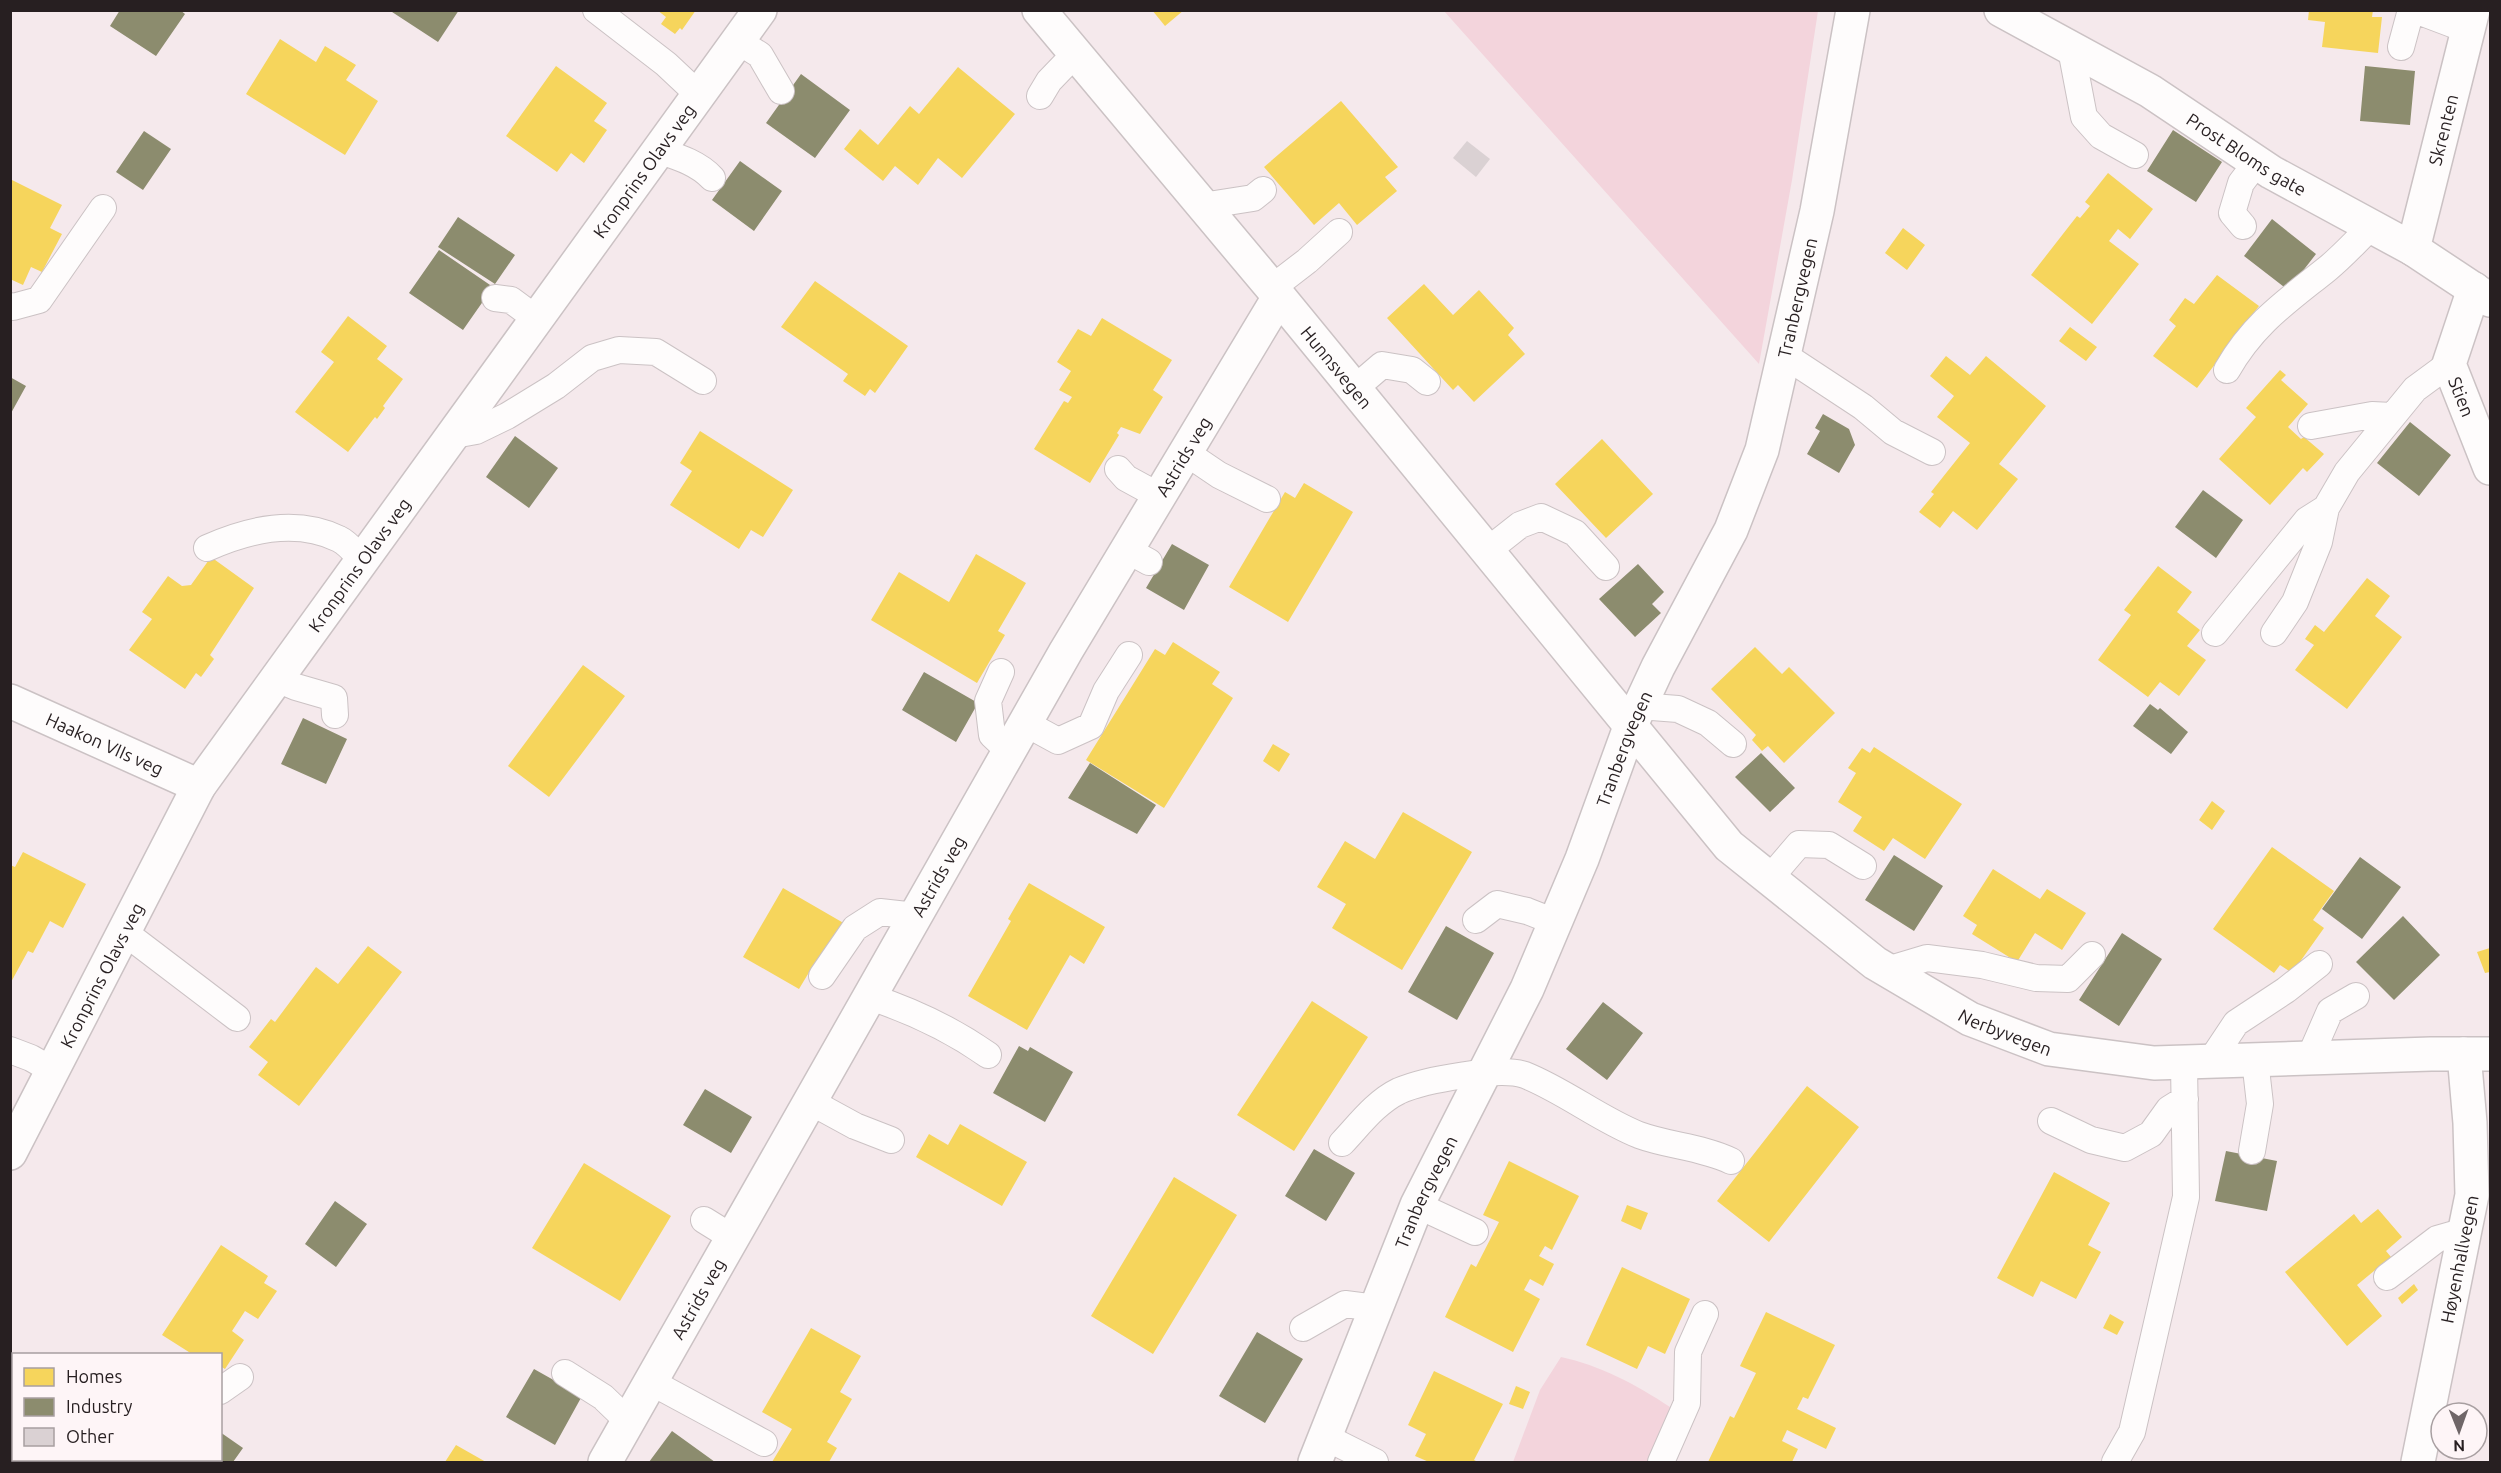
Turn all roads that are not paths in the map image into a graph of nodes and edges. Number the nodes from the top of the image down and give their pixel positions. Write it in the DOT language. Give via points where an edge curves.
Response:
graph roads {
  1 [pos="596,10"];
  2 [pos="760,10"];
  3 [pos="1039,10"];
  4 [pos="1853,10"];
  5 [pos="2001,10"];
  6 [pos="2413,10"];
  7 [pos="2471,20"];
  8 [pos="738,41"];
  9 [pos="2402,47"];
  10 [pos="2071,49"];
  11 [pos="1075,54"];
  12 [pos="781,92"];
  13 [pos="699,95"];
  14 [pos="1040,96"];
  15 [pos="660,151"];
  16 [pos="2134,154"];
  17 [pos="2257,162"];
  18 [pos="712,178"];
  19 [pos="1263,190"];
  20 [pos="1202,206"];
  21 [pos="103,208"];
  22 [pos="2243,226"];
  23 [pos="2371,227"];
  24 [pos="1339,232"];
  25 [pos="2412,249"];
  26 [pos="1275,292"];
  27 [pos="2482,294"];
  28 [pos="495,298"];
  29 [pos="10,306"];
  30 [pos="538,320"];
  31 [pos="1784,355"];
  32 [pos="2449,364"];
  33 [pos="2227,370"];
  34 [pos="703,381"];
  35 [pos="1427,382"];
  36 [pos="1354,389"];
  37 [pos="2392,416"];
  38 [pos="2311,426"];
  39 [pos="454,435"];
  40 [pos="1185,452"];
  41 [pos="1932,452"];
  42 [pos="2490,468"];
  43 [pos="1118,469"];
  44 [pos="1159,496"];
  45 [pos="1267,499"];
  46 [pos="2326,508"];
  47 [pos="207,548"];
  48 [pos="1486,551"];
  49 [pos="363,561"];
  50 [pos="1606,567"];
  51 [pos="2215,633"];
  52 [pos="2274,633"];
  53 [pos="1129,655"];
  54 [pos="1001,672"];
  55 [pos="277,679"];
  56 [pos="10,701"];
  57 [pos="335,715"];
  58 [pos="1635,716"];
  59 [pos="1025,723"];
  60 [pos="1733,744"];
  61 [pos="1009,751"];
  62 [pos="199,786"];
  63 [pos="1863,866"];
  64 [pos="1769,879"];
  65 [pos="916,916"];
  66 [pos="1476,920"];
  67 [pos="1555,922"];
  68 [pos="124,932"];
  69 [pos="2092,955"];
  70 [pos="2319,964"];
  71 [pos="1887,970"];
  72 [pos="822,976"];
  73 [pos="2356,996"];
  74 [pos="870,997"];
  75 [pos="237,1018"];
  76 [pos="10,1050"];
  77 [pos="2477,1054"];
  78 [pos="988,1055"];
  79 [pos="2309,1059"];
  80 [pos="2255,1060"];
  81 [pos="2197,1062"];
  82 [pos="52,1070"];
  83 [pos="1485,1072"];
  84 [pos="2185,1099"];
  85 [pos="811,1102"];
  86 [pos="2051,1121"];
  87 [pos="891,1140"];
  88 [pos="1342,1143"];
  89 [pos="2252,1151"];
  90 [pos="10,1153"];
  91 [pos="1731,1161"];
  92 [pos="1417,1205"];
  93 [pos="704,1220"];
  94 [pos="2465,1231"];
  95 [pos="1475,1233"];
  96 [pos="733,1238"];
  97 [pos="2387,1276"];
  98 [pos="1376,1308"];
  99 [pos="1705,1314"];
  100 [pos="1303,1328"];
  101 [pos="565,1373"];
  102 [pos="651,1382"];
  103 [pos="628,1421"];
  104 [pos="764,1443"];
  105 [pos="1320,1450"];
  106 [pos="605,1462"];
  107 [pos="1375,1462"];
  108 [pos="1661,1462"];
  109 [pos="2115,1462"];
  110 [pos="2418,1462"];
  1 -- 13 [label="lane"];
  2 -- 8 [label="street, Kronprins Olavs veg"];
  3 -- 11 [label="street, Hunnsvegen"];
  4 -- 31 [label="street, Tranbergvegen" via="1817,211"];
  5 -- 10 [label="street, Prost Bloms gate"];
  6 -- 7 [label="lane"];
  6 -- 9 [label="lane"];
  7 -- 25 [label="street, Skrenten"];
  8 -- 12 [label="lane" via="760,55"];
  8 -- 13 [label="street, Kronprins Olavs veg"];
  10 -- 16 [label="lane" via="2084,117 2101,136"];
  10 -- 17 [label="street, Prost Bloms gate" via="2150,91"];
  11 -- 14 [label="lane"];
  11 -- 20 [label="street, Hunnsvegen"];
  13 -- 15 [label="street, Kronprins Olavs veg"];
  15 -- 18 [label="lane"];
  15 -- 30 [label="street, Kronprins Olavs veg"];
  17 -- 22 [label="lane" via="2241,183 2232,213"];
  17 -- 23 [label="street, Prost Bloms gate"];
  19 -- 20 [label="lane" via="1253,198"];
  20 -- 26 [label="street, Hunnsvegen"];
  21 -- 29 [label="lane" via="39,300"];
  23 -- 25 [label="street, Prost Bloms gate"];
  23 -- 33 [label="lane" via="2266,318"];
  24 -- 26 [label="lane"];
  25 -- 27 [label="street, Prost Bloms gate"];
  26 -- 36 [label="street, Hunnsvegen"];
  26 -- 40 [label="street, Astrids veg"];
  27 -- 32 [label="street, Stien"];
  28 -- 30 [label="lane" via="511,300"];
  30 -- 39 [label="street, Kronprins Olavs veg"];
  31 -- 41 [label="lane" via="1863,407 1893,432"];
  31 -- 58 [label="street, Tranbergvegen" via="1762,450 1731,530"];
  32 -- 37 [label="lane" via="2415,389"];
  32 -- 42 [label="street, Stien"];
  34 -- 39 [label="lane" via="656,352 619,350 592,358 507,416 476,431"];
  35 -- 36 [label="lane" via="1412,370 1382,365"];
  36 -- 48 [label="street, Hunnsvegen"];
  37 -- 38 [label="lane" via="2372,415"];
  37 -- 46 [label="lane" via="2347,472"];
  39 -- 49 [label="street, Kronprins Olavs veg"];
  40 -- 44 [label="street, Astrids veg"];
  40 -- 45 [label="lane" via="1219,475"];
  43 -- 44 [label="lane" via="1126,478"];
  44 -- 59 [label="street, Astrids veg" via="1138,556"];
  46 -- 51 [label="lane" via="2307,520"];
  46 -- 52 [label="lane" via="2319,542 2295,602"];
  47 -- 49 [label="lane" via="234,536 272,528 308,529 340,539"];
  48 -- 50 [label="lane" via="1520,525 1541,517 1575,533"];
  48 -- 58 [label="street, Hunnsvegen"];
  49 -- 55 [label="street, Kronprins Olavs veg"];
  53 -- 59 [label="lane" via="1090,726 1058,741"];
  54 -- 61 [label="lane" via="988,701 992,735"];
  55 -- 57 [label="lane" via="334,698"];
  55 -- 62 [label="street, Kronprins Olavs veg"];
  56 -- 62 [label="street, Haakon VIIs veg"];
  58 -- 60 [label="lane" via="1678,709 1708,723"];
  58 -- 64 [label="street, Nerbyvegen" via="1729,846"];
  58 -- 67 [label="street, Tranbergvegen"];
  59 -- 61 [label="street, Astrids veg"];
  61 -- 65 [label="street, Astrids veg"];
  62 -- 68 [label="street, Kronprins Olavs veg"];
  63 -- 64 [label="lane" via="1829,845 1798,844"];
  64 -- 71 [label="street, Nerbyvegen"];
  65 -- 72 [label="lane" via="880,912 855,928"];
  65 -- 74 [label="street, Astrids veg"];
  66 -- 67 [label="lane" via="1497,904"];
  67 -- 83 [label="street, Tranbergvegen"];
  68 -- 75 [label="lane"];
  68 -- 82 [label="street, Kronprins Olavs veg"];
  69 -- 71 [label="lane" via="2068,979 2036,978 1982,965 1927,958"];
  70 -- 81 [label="lane" via="2236,1023"];
  71 -- 81 [label="street, Nerbyvegen" via="1970,1019 2049,1049 2154,1064"];
  73 -- 79 [label="lane" via="2330,1011"];
  74 -- 78 [label="lane" via="908,1009 961,1036"];
  74 -- 85 [label="street, Astrids veg"];
  76 -- 82 [label="lane"];
  77 -- 79 [label="street, Nerbyvegen"];
  77 -- 94 [label="street, Høyenhallvegen" via="2470,1123 2472,1195"];
  79 -- 80 [label="street, Nerbyvegen"];
  80 -- 81 [label="street, Nerbyvegen"];
  80 -- 89 [label="lane" via="2260,1104"];
  81 -- 84 [label="lane"];
  82 -- 90 [label="street, Kronprins Olavs veg"];
  83 -- 88 [label="lane" via="1399,1091 1370,1112"];
  83 -- 91 [label="lane" via="1523,1074 1639,1135 1714,1153"];
  83 -- 92 [label="street, Tranbergvegen"];
  84 -- 86 [label="lane" via="2169,1108 2151,1134 2125,1148 2091,1140"];
  84 -- 109 [label="lane" via="2186,1197 2132,1432"];
  85 -- 87 [label="lane"];
  85 -- 96 [label="street, Astrids veg"];
  92 -- 95 [label="lane"];
  92 -- 98 [label="street, Tranbergvegen"];
  93 -- 96 [label="lane"];
  94 -- 97 [label="lane" via="2437,1239"];
  94 -- 110 [label="street, Høyenhallvegen"];
  96 -- 102 [label="street, Astrids veg"];
  98 -- 100 [label="lane" via="1345,1304"];
  98 -- 105 [label="street, Tranbergvegen"];
  99 -- 108 [label="lane" via="1688,1352 1687,1403"];
  101 -- 103 [label="lane" via="603,1397"];
  102 -- 103 [label="street, Astrids veg"];
  102 -- 104 [label="lane"];
  103 -- 106 [label="street, Astrids veg"];
  105 -- 107 [label="lane"];
}
